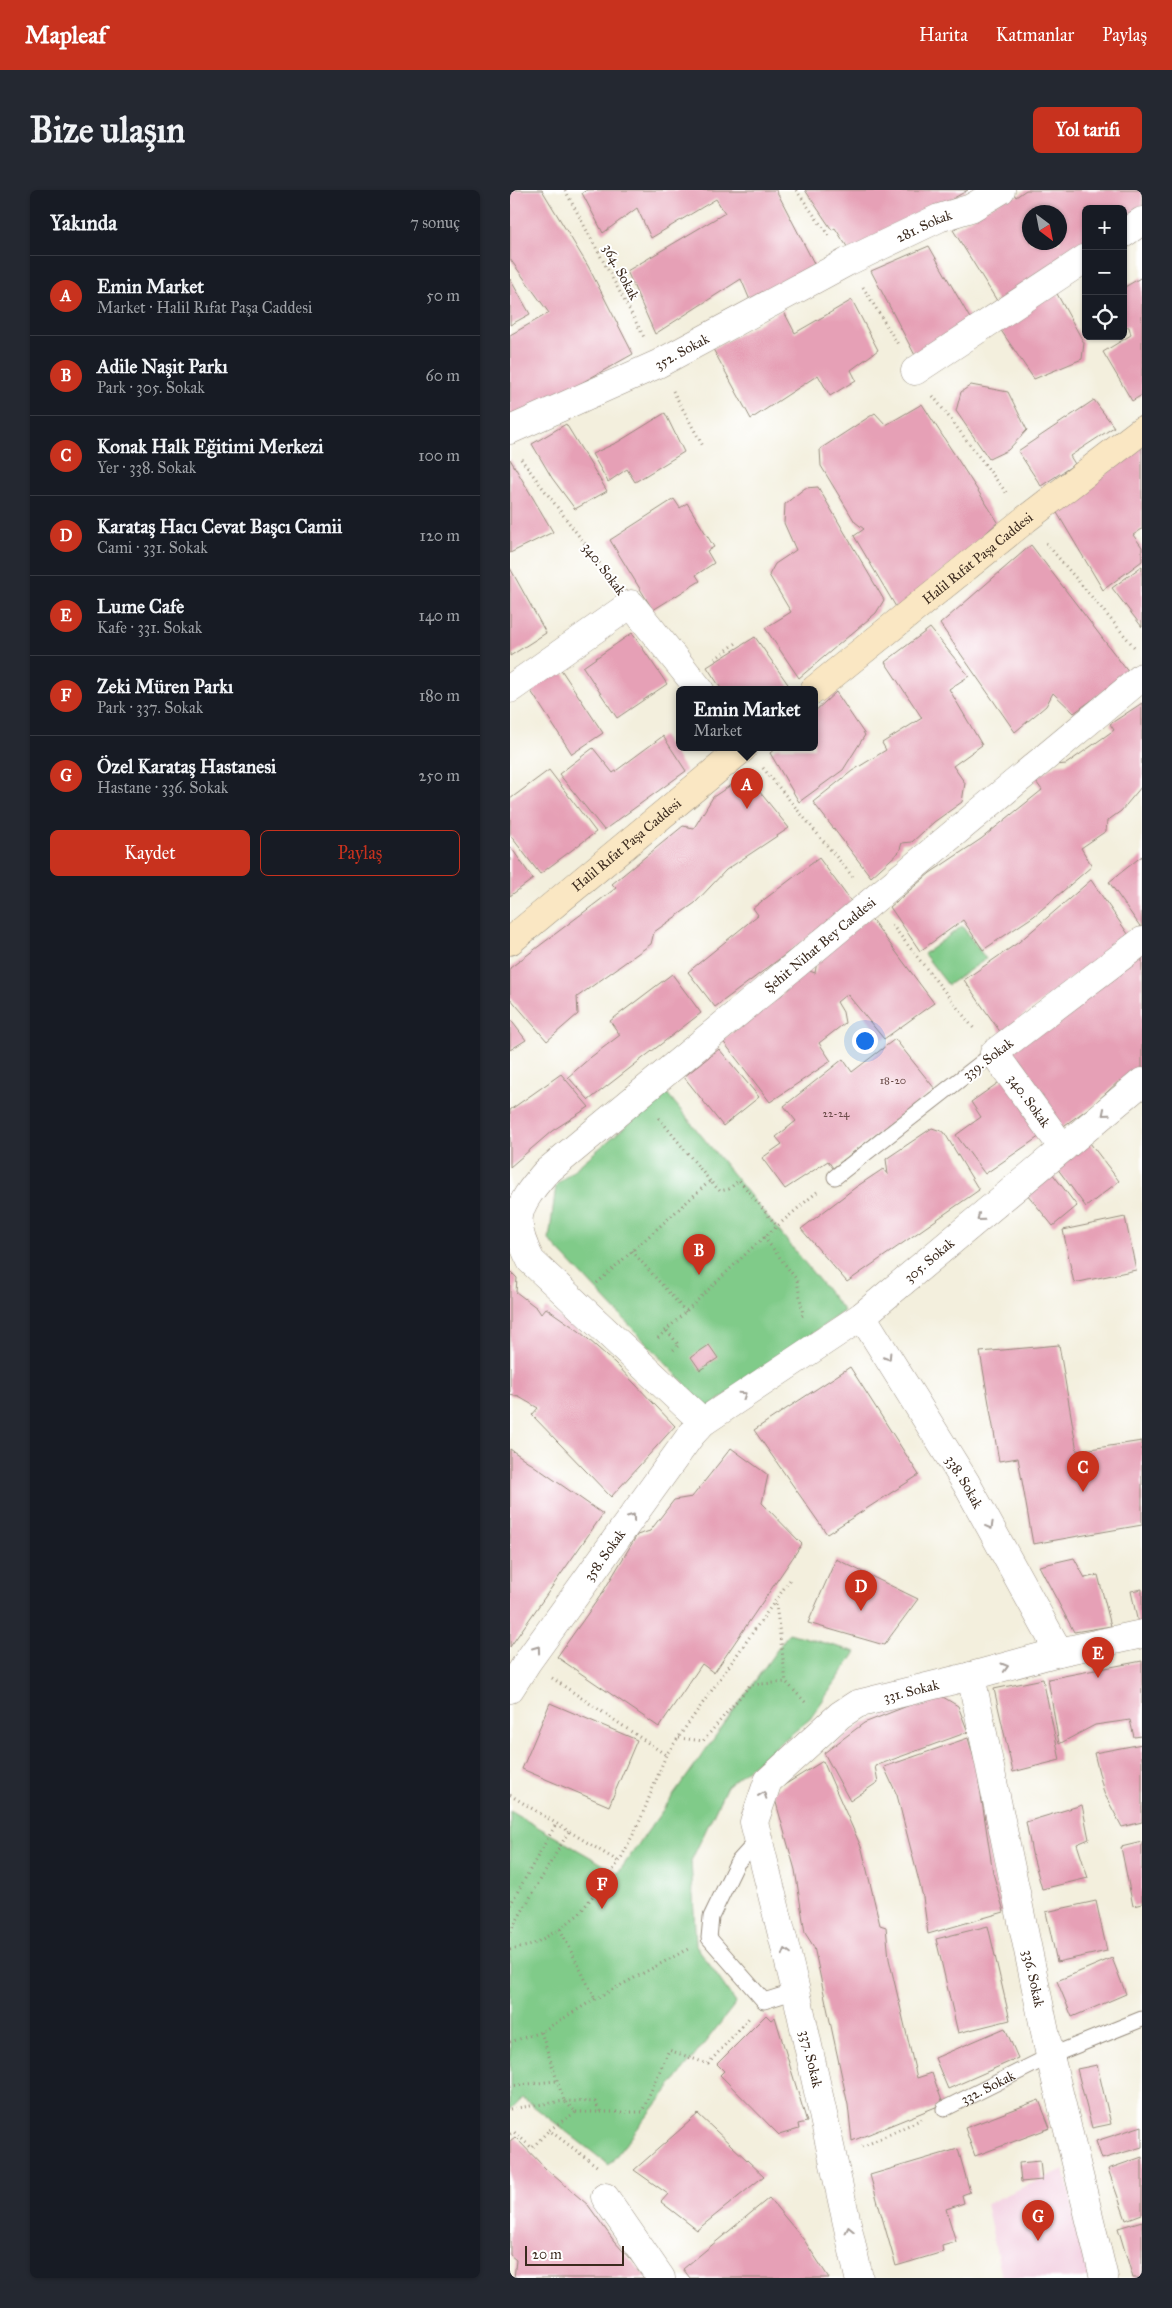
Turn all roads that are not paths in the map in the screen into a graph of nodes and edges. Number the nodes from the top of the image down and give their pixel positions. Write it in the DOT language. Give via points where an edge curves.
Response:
graph roads {
  1 [pos="1001,190"];
  2 [pos="1142,221"];
  3 [pos="1127,231"];
  4 [pos="1082,261"];
  5 [pos="847,262"];
  6 [pos="914,371"];
  7 [pos="1142,430"];
  8 [pos="513,442"];
  9 [pos="1142,678"];
  10 [pos="697,686"];
  11 [pos="818,687"];
  12 [pos="510,689"];
  13 [pos="739,751"];
  14 [pos="510,941"];
  15 [pos="1142,941"];
  16 [pos="994,1054"];
  17 [pos="1142,1082"];
  18 [pos="1063,1148"];
  19 [pos="835,1177"];
  20 [pos="862,1316"];
  21 [pos="703,1422"];
  22 [pos="1142,1634"];
  23 [pos="1059,1652"];
  24 [pos="971,1676"];
  25 [pos="510,1689"];
  26 [pos="757,1842"];
  27 [pos="796,1991"];
  28 [pos="1142,2019"];
  29 [pos="1050,2056"];
  30 [pos="944,2110"];
  31 [pos="605,2197"];
  32 [pos="661,2278"];
  33 [pos="859,2278"];
  34 [pos="1104,2278"];
  1 -- 5 [label="street, 281. Sokak" via="971,208 939,218"];
  2 -- 3 [label="street"];
  4 -- 6 [label="street"];
  5 -- 8 [label="street, 352. Sokak"];
  7 -- 11 [label="street, Halil Rıfat Paşa Caddesi"];
  9 -- 21 [label="street, Şehit Nihat Bey Caddesi" via="545,1173 524,1198 515,1224 531,1261"];
  10 -- 12 [label="street, 340. Sokak" via="631,604"];
  13 -- 14 [label="street, Halil Rıfat Paşa Caddesi"];
  15 -- 16 [label="street, 339. Sokak"];
  16 -- 18 [label="street, 340. Sokak"];
  16 -- 19 [label="lane, 339. Sokak"];
  17 -- 18 [label="street, 305. Sokak, one-way"];
  18 -- 20 [label="street, 305. Sokak, one-way"];
  21 -- 20 [label="street, 305. Sokak, one-way"];
  20 -- 23 [label="street, 338. Sokak, one-way" via="966,1483"];
  25 -- 21 [label="street, 358. Sokak, one-way"];
  22 -- 23 [label="street, 331. Sokak"];
  24 -- 23 [label="street, 331. Sokak, one-way"];
  26 -- 24 [label="street, 331. Sokak, one-way" via="754,1822 768,1781 840,1715 858,1704"];
  24 -- 29 [label="street, 336. Sokak"];
  27 -- 26 [label="street, 337. Sokak, one-way"];
  26 -- 27 [label="lane" via="737,1863 711,1917 709,1938 764,2001"];
  33 -- 27 [label="street, 337. Sokak, one-way"];
  28 -- 29 [label="lane, 332. Sokak"];
  29 -- 30 [label="lane, 332. Sokak"];
  29 -- 34 [label="street, 336. Sokak"];
  31 -- 32 [label="street"];
}
